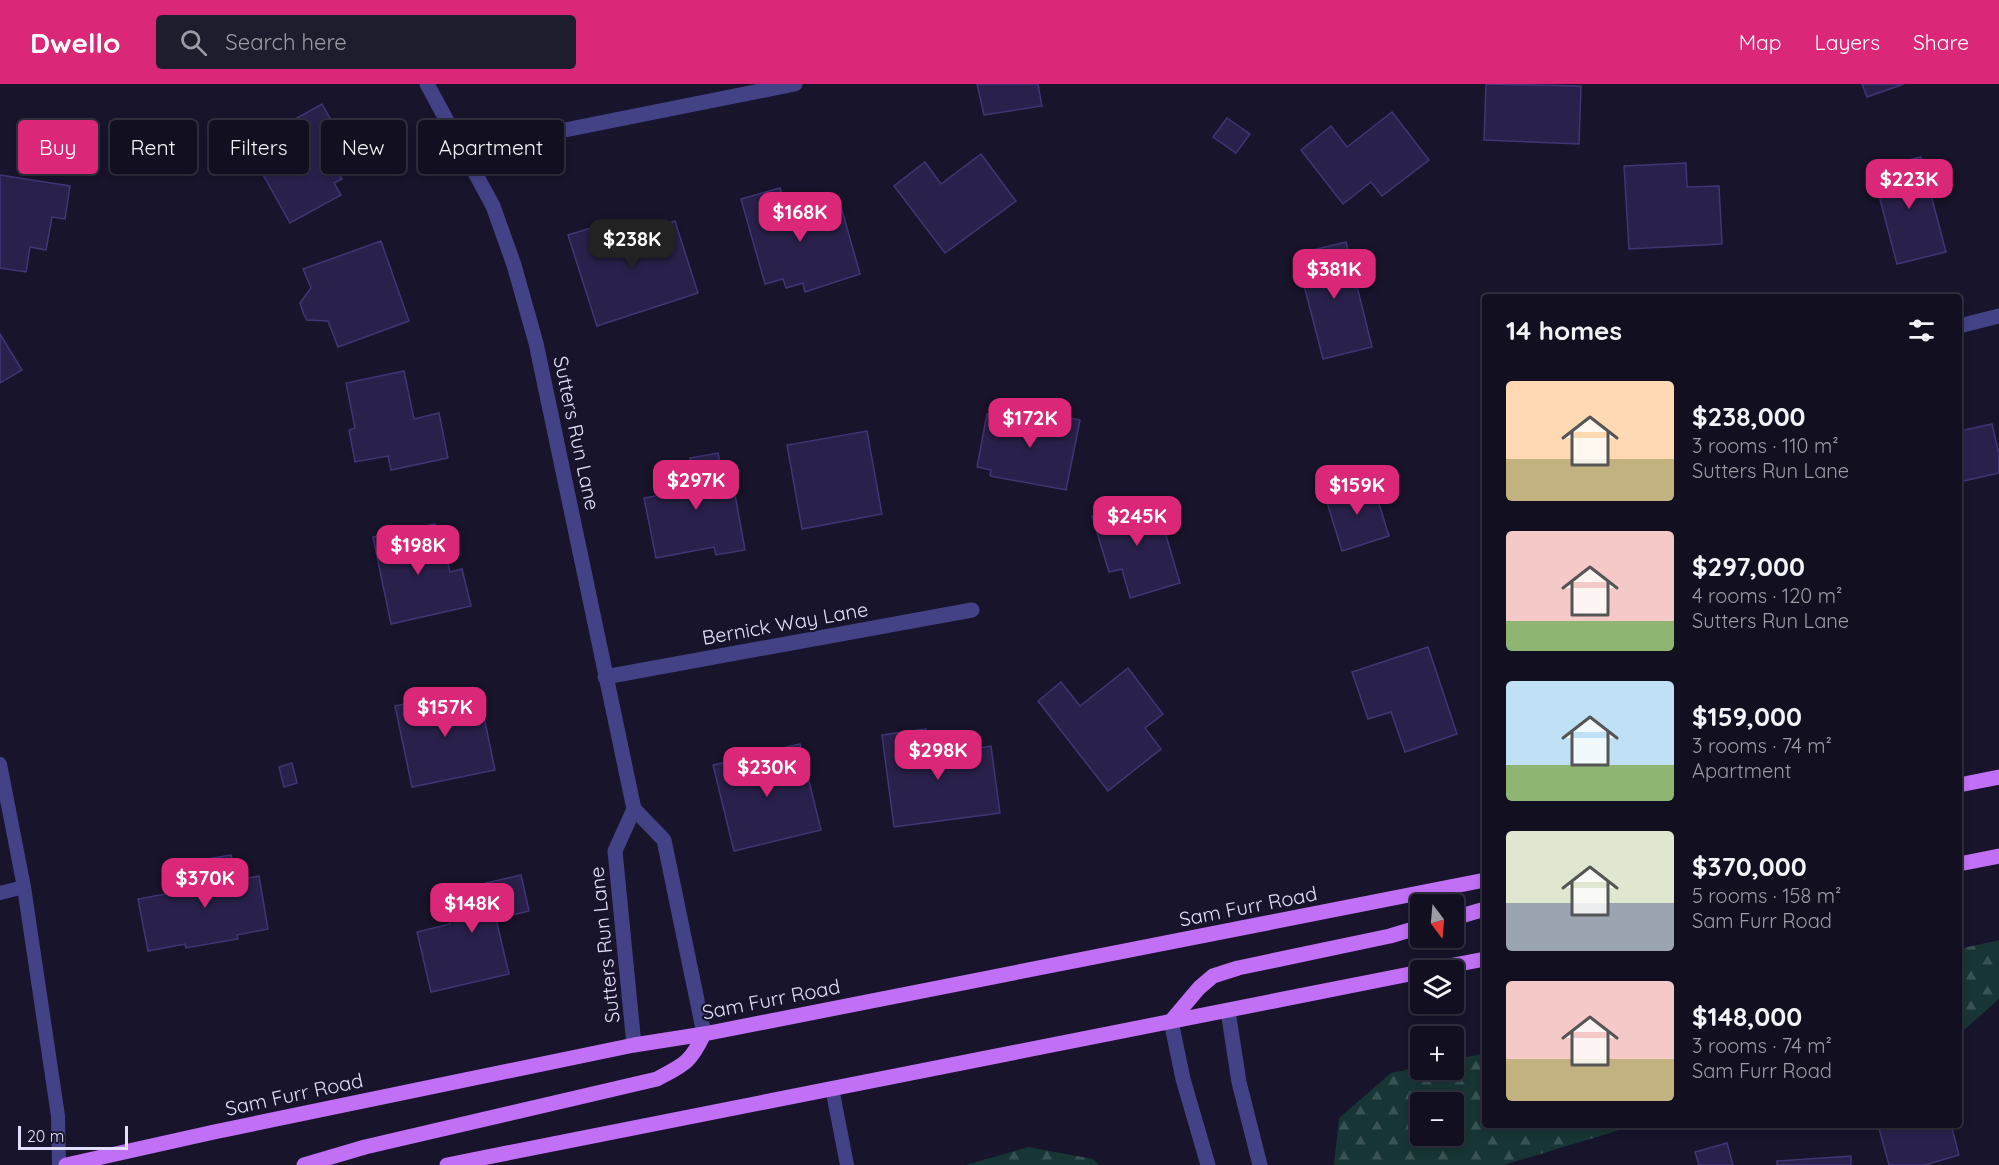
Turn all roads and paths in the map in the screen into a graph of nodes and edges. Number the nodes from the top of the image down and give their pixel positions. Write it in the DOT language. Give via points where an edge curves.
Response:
graph roads {
  1 [pos="427,84"];
  2 [pos="795,84"];
  3 [pos="447,120"];
  4 [pos="564,130"];
  5 [pos="476,174"];
  6 [pos="1999,316"];
  7 [pos="1962,325"];
  8 [pos="972,610"];
  9 [pos="605,677"];
  10 [pos="1,770"];
  11 [pos="1999,777"];
  12 [pos="1962,784"];
  13 [pos="634,809"];
  14 [pos="1999,856"];
  15 [pos="1962,863"];
  16 [pos="1482,881"];
  17 [pos="24,887"];
  18 [pos="0,893"];
  19 [pos="1482,910"];
  20 [pos="1464,915"];
  21 [pos="1410,930"];
  22 [pos="1482,960"];
  23 [pos="1464,963"];
  24 [pos="1410,974"];
  25 [pos="1228,1011"];
  26 [pos="1171,1021"];
  27 [pos="704,1034"];
  28 [pos="634,1045"];
  29 [pos="832,1088"];
  30 [pos="59,1165"];
  31 [pos="66,1165"];
  32 [pos="304,1165"];
  33 [pos="447,1165"];
  34 [pos="847,1165"];
  35 [pos="1208,1165"];
  36 [pos="1260,1165"];
  1 -- 3 [label="street, Sutters Run Lane"];
  2 -- 4 [label="street"];
  5 -- 9 [label="street, Sutters Run Lane" via="493,206 514,265 536,343"];
  6 -- 7 [label="street"];
  8 -- 9 [label="street, Bernick Way Lane"];
  9 -- 13 [label="street, Sutters Run Lane"];
  10 -- 17 [label="lane"];
  11 -- 12 [label="main road"];
  13 -- 27 [label="street" via="664,840"];
  13 -- 28 [label="street, Sutters Run Lane" via="615,851"];
  14 -- 15 [label="main road"];
  16 -- 27 [label="main road, Sam Furr Road"];
  17 -- 18 [label="lane"];
  17 -- 30 [label="lane" via="58,1116"];
  19 -- 20 [label="main road"];
  21 -- 26 [label="main road" via="1213,976"];
  22 -- 23 [label="main road"];
  24 -- 25 [label="main road"];
  25 -- 26 [label="main road"];
  25 -- 36 [label="street" via="1239,1082"];
  26 -- 29 [label="main road"];
  26 -- 35 [label="street"];
  27 -- 28 [label="main road, Sam Furr Road"];
  27 -- 32 [label="main road" via="694,1055 657,1079 364,1147"];
  28 -- 31 [label="main road, Sam Furr Road"];
  29 -- 33 [label="main road"];
  29 -- 34 [label="lane"];
}
